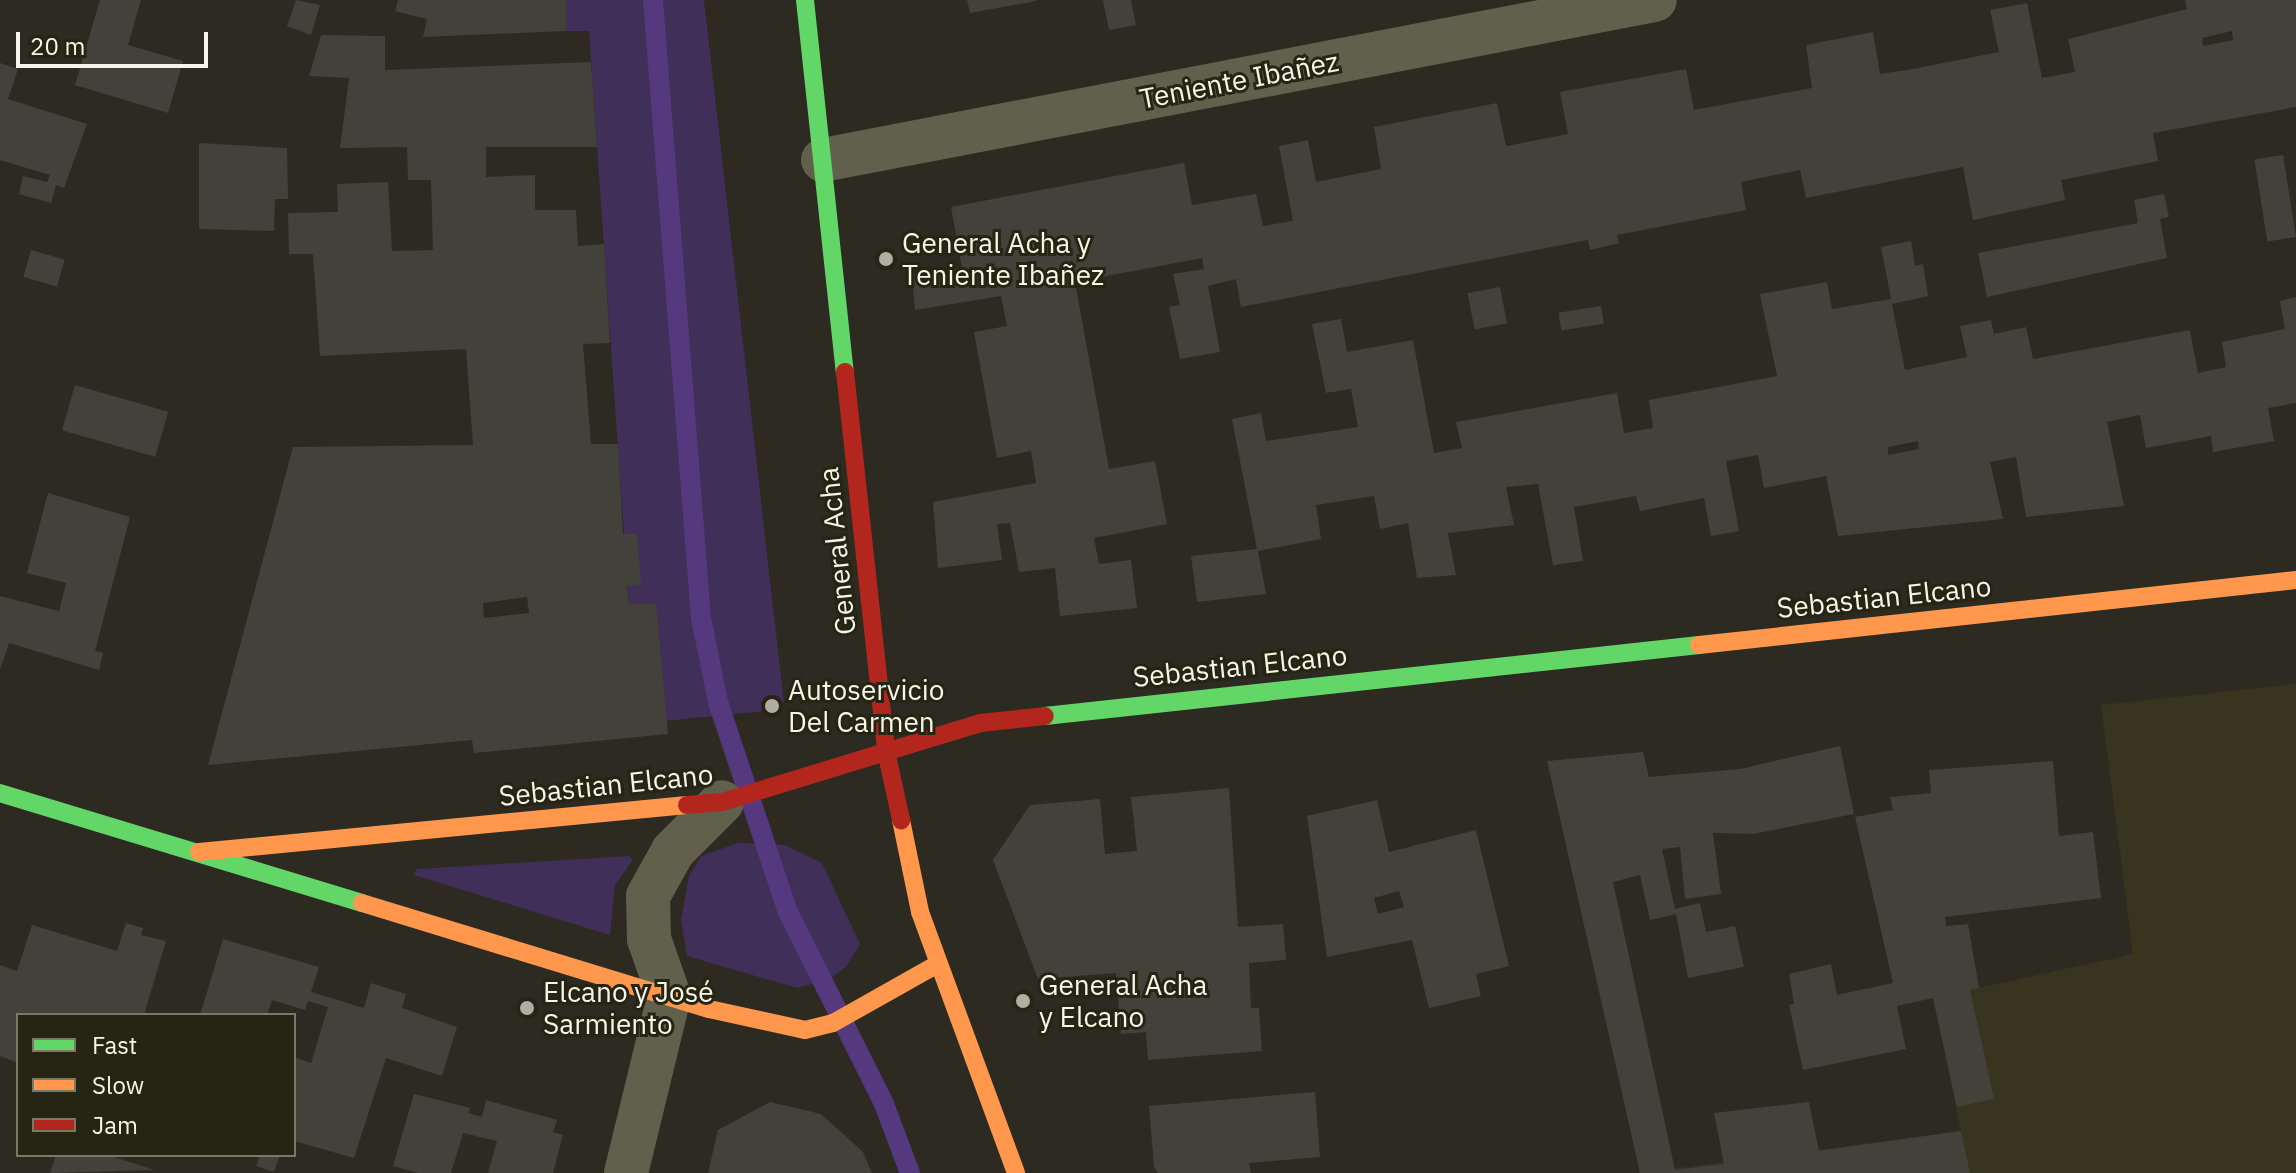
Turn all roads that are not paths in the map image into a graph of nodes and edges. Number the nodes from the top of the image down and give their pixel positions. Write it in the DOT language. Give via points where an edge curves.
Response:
graph roads {
  1 [pos="805,0"];
  2 [pos="1655,0"];
  3 [pos="1584,7"];
  4 [pos="823,160"];
  5 [pos="2296,580"];
  6 [pos="886,751"];
  7 [pos="0,793"];
  8 [pos="722,802"];
  9 [pos="199,852"];
  10 [pos="936,965"];
  11 [pos="669,996"];
  12 [pos="626,1173"];
  13 [pos="1016,1173"];
  1 -- 4 [label="street, General Acha"];
  2 -- 3 [label="street, Teniente Ibañez"];
  3 -- 4 [label="street, Teniente Ibañez"];
  4 -- 6 [label="street, General Acha"];
  5 -- 6 [label="street, Sebastian Elcano" via="980,723"];
  6 -- 8 [label="street, Sebastian Elcano"];
  6 -- 10 [label="street, General Acha"];
  7 -- 9 [label="street, Sebastian Elcano"];
  8 -- 9 [label="street, Sebastian Elcano"];
  8 -- 11 [label="street" via="673,851 648,896 649,939"];
  9 -- 11 [label="street, Sebastian Elcano"];
  10 -- 11 [label="street, Sebastian Elcano" via="814,1029"];
  10 -- 13 [label="street, General Acha"];
  11 -- 12 [label="street"];
}
